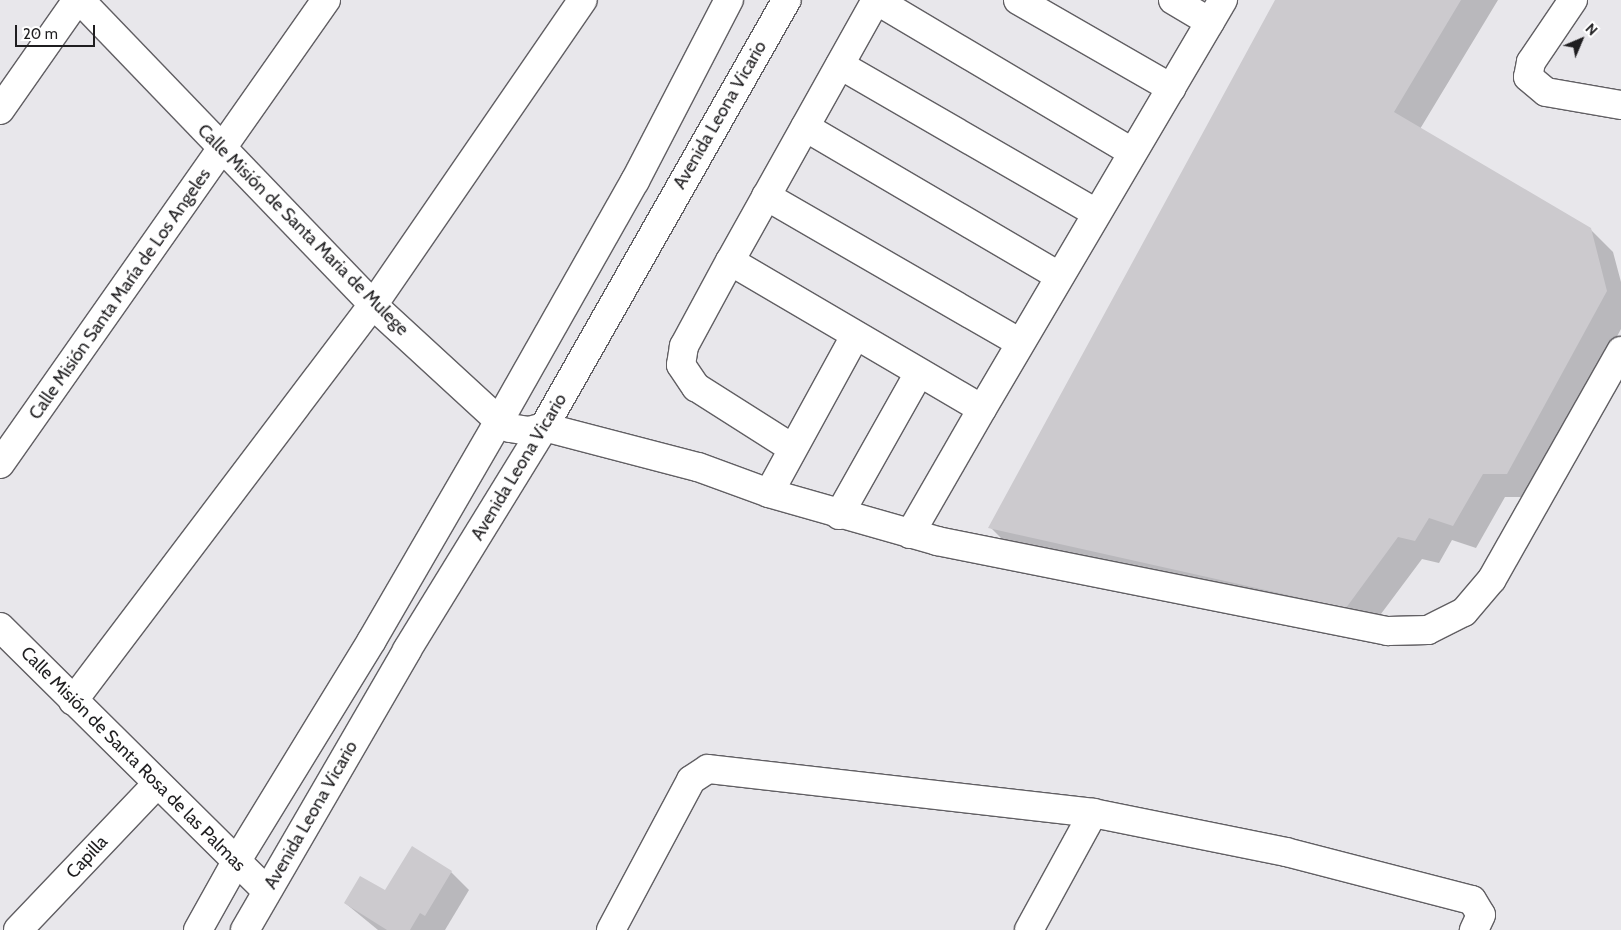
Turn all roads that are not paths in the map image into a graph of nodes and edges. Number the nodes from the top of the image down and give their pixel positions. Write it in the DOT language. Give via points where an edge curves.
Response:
graph roads {
  1 [pos="78,0"];
  2 [pos="326,0"];
  3 [pos="583,0"];
  4 [pos="729,0"];
  5 [pos="787,0"];
  6 [pos="1018,0"];
  7 [pos="1173,0"];
  8 [pos="1573,0"];
  9 [pos="1216,11"];
  10 [pos="840,65"];
  11 [pos="1171,88"];
  12 [pos="1621,105"];
  13 [pos="0,110"];
  14 [pos="805,127"];
  15 [pos="221,149"];
  16 [pos="1132,152"];
  17 [pos="766,196"];
  18 [pos="1096,213"];
  19 [pos="730,261"];
  20 [pos="1059,276"];
  21 [pos="372,305"];
  22 [pos="854,336"];
  23 [pos="1019,342"];
  24 [pos="1621,351"];
  25 [pos="919,372"];
  26 [pos="982,409"];
  27 [pos="499,421"];
  28 [pos="544,428"];
  29 [pos="792,448"];
  30 [pos="0,464"];
  31 [pos="769,493"];
  32 [pos="839,515"];
  33 [pos="910,534"];
  34 [pos="4,641"];
  35 [pos="73,701"];
  36 [pos="156,784"];
  37 [pos="1093,813"];
  38 [pos="236,862"];
  39 [pos="267,891"];
  40 [pos="18,930"];
  41 [pos="198,930"];
  42 [pos="245,930"];
  43 [pos="611,930"];
  44 [pos="1029,930"];
  45 [pos="1474,930"];
  1 -- 13 [label="street"];
  1 -- 15 [label="street, Calle Misión de Santa Maria de Mulege"];
  2 -- 15 [label="street, Calle Misión Santa María de Los Angeles"];
  3 -- 21 [label="street"];
  4 -- 27 [label="street" via="635,182"];
  5 -- 28 [label="street, Avenida Leona Vicario"];
  6 -- 11 [label="street"];
  7 -- 9 [label="street"];
  8 -- 12 [label="street" via="1531,62 1528,77 1546,92"];
  9 -- 11 [label="street"];
  10 -- 14 [label="street"];
  10 -- 16 [label="street" via="876,0"];
  10 -- 18 [label="street"];
  11 -- 16 [label="street"];
  14 -- 17 [label="street"];
  14 -- 20 [label="street"];
  15 -- 21 [label="street, Calle Misión de Santa Maria de Mulege"];
  15 -- 30 [label="street, Calle Misión Santa María de Los Angeles"];
  16 -- 18 [label="street"];
  17 -- 19 [label="street"];
  17 -- 23 [label="street"];
  18 -- 20 [label="street"];
  19 -- 22 [label="street"];
  19 -- 29 [label="street" via="684,346 680,365 696,386"];
  20 -- 23 [label="street"];
  21 -- 27 [label="street, Calle Misión de Santa Maria de Mulege"];
  21 -- 35 [label="street"];
  22 -- 25 [label="street"];
  22 -- 29 [label="street"];
  23 -- 26 [label="street"];
  24 -- 33 [label="street, Calle Misión de Santa Maria de Mulege" via="1492,579 1464,612 1428,630 1388,631"];
  25 -- 26 [label="street"];
  25 -- 32 [label="street"];
  26 -- 33 [label="street"];
  27 -- 28 [label="street, Calle Misión de Santa Maria de Mulege" via="510,428 529,431"];
  27 -- 38 [label="street" via="372,640"];
  28 -- 31 [label="street, Calle Misión de Santa Maria de Mulege" via="698,467"];
  28 -- 39 [label="street, Avenida Leona Vicario" via="407,650"];
  29 -- 31 [label="street"];
  31 -- 32 [label="street, Calle Misión de Santa Maria de Mulege"];
  32 -- 33 [label="street, Calle Misión de Santa Maria de Mulege"];
  34 -- 35 [label="street, Calle Misión de Santa Rosa de las Palmas"];
  35 -- 36 [label="street, Calle Misión de Santa Rosa de las Palmas"];
  36 -- 38 [label="street, Calle Misión de Santa Rosa de las Palmas"];
  36 -- 40 [label="street, Capilla"];
  37 -- 43 [label="street" via="708,769 691,780"];
  37 -- 44 [label="street"];
  37 -- 45 [label="street" via="1286,852 1472,900 1481,915"];
  38 -- 39 [label="street, Calle Misión de Santa Rosa de las Palmas"];
  38 -- 41 [label="street"];
  39 -- 42 [label="street, Avenida Leona Vicario"];
}
